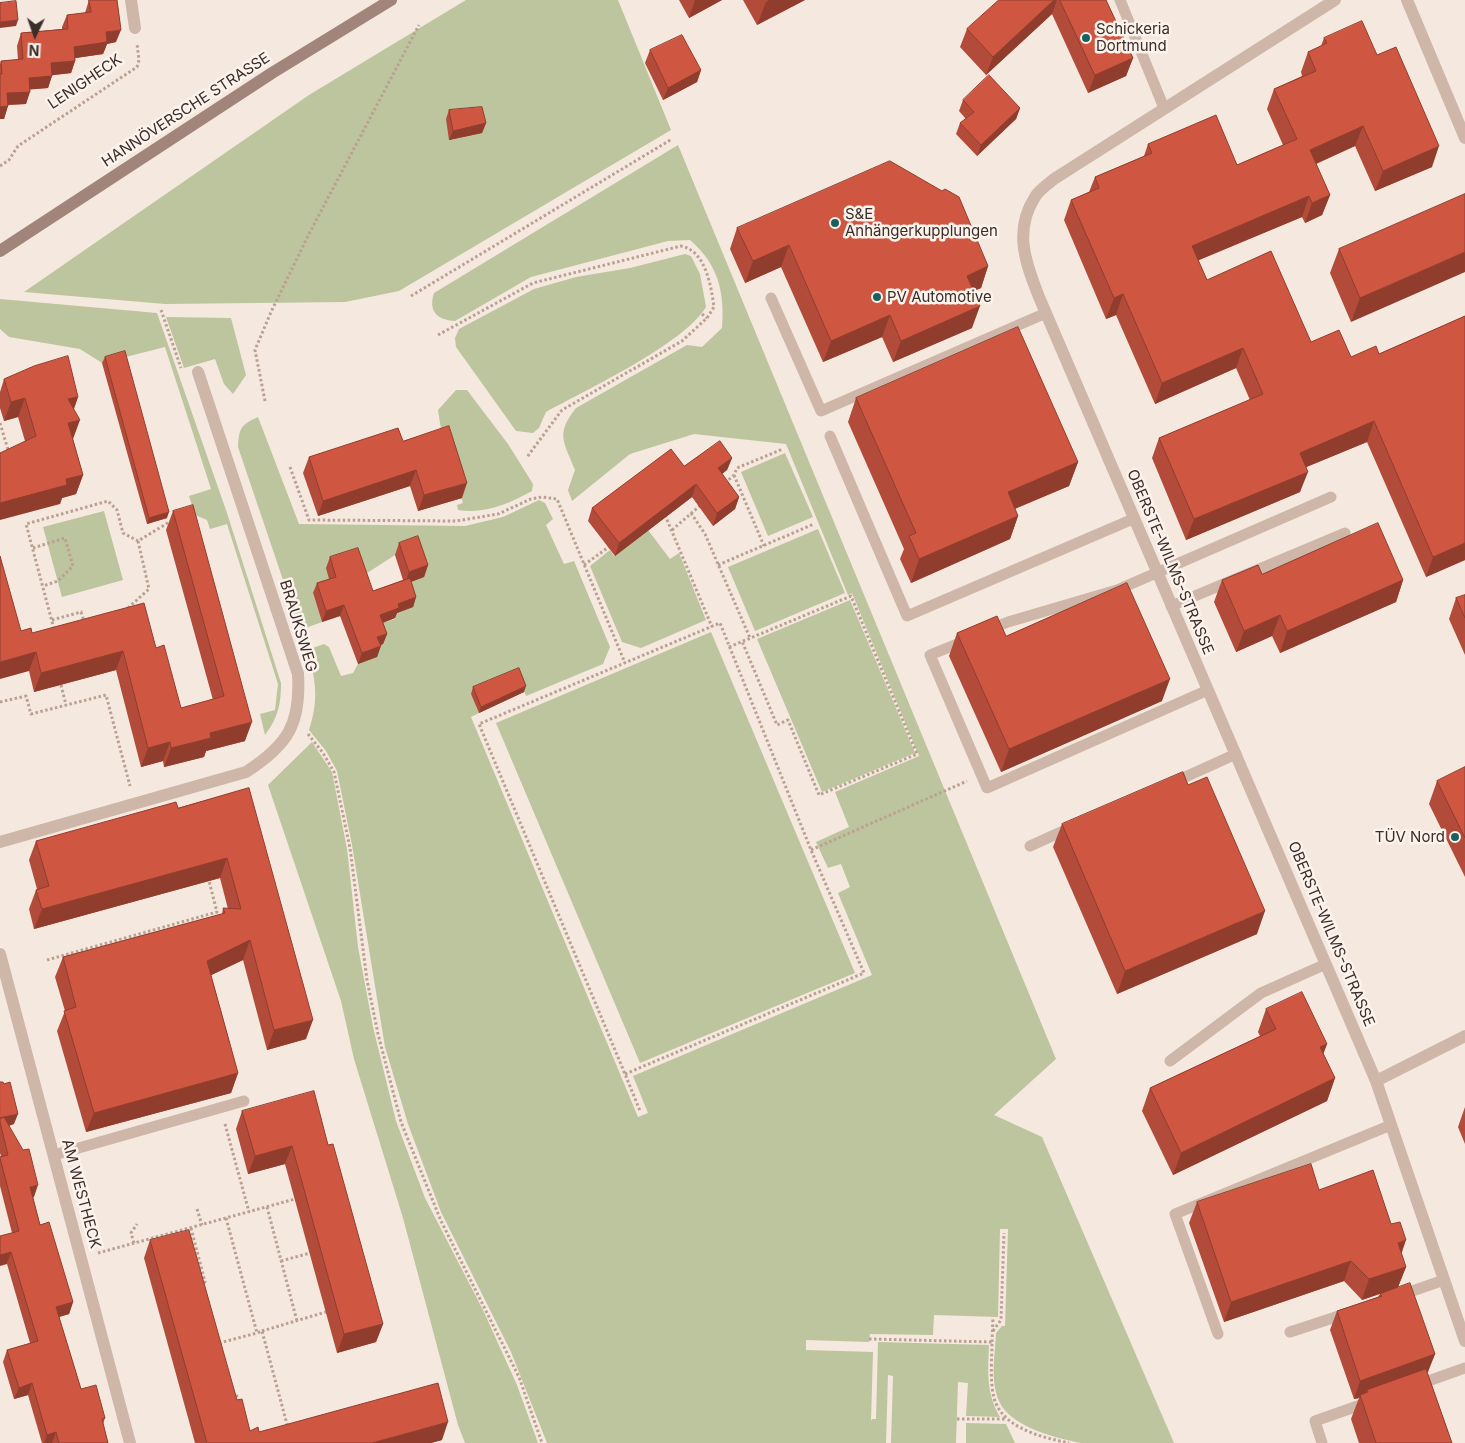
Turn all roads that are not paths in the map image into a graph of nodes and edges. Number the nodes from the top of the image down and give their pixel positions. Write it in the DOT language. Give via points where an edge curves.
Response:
graph roads {
  1 [pos="131,0"];
  2 [pos="391,0"];
  3 [pos="1120,0"];
  4 [pos="1335,0"];
  5 [pos="1407,0"];
  6 [pos="134,28"];
  7 [pos="1164,108"];
  8 [pos="1465,138"];
  9 [pos="0,251"];
  10 [pos="771,298"];
  11 [pos="1046,312"];
  12 [pos="198,372"];
  13 [pos="830,436"];
  14 [pos="1331,497"];
  15 [pos="1134,519"];
  16 [pos="1344,533"];
  17 [pos="1157,573"];
  18 [pos="1171,606"];
  19 [pos="1208,690"];
  20 [pos="1236,754"];
  21 [pos="1161,788"];
  22 [pos="1082,823"];
  23 [pos="0,842"];
  24 [pos="1030,846"];
  25 [pos="0,954"];
  26 [pos="1326,964"];
  27 [pos="1465,1036"];
  28 [pos="1170,1061"];
  29 [pos="1376,1081"];
  30 [pos="244,1101"];
  31 [pos="1391,1125"];
  32 [pos="54,1155"];
  33 [pos="1444,1280"];
  34 [pos="1383,1301"];
  35 [pos="1355,1310"];
  36 [pos="1290,1332"];
  37 [pos="1218,1334"];
  38 [pos="1465,1341"];
  39 [pos="1465,1368"];
  40 [pos="1404,1390"];
  41 [pos="1385,1396"];
  42 [pos="130,1443"];
  43 [pos="1322,1443"];
  1 -- 6 [label="street"];
  2 -- 9 [label="main road, HANNÖVERSCHE STRASSE" via="272,73"];
  3 -- 7 [label="lane"];
  4 -- 7 [label="street, OBERSTE-WILMS-STRASSE"];
  5 -- 8 [label="street"];
  7 -- 11 [label="street, OBERSTE-WILMS-STRASSE" via="1054,179 1035,196 1025,218 1022,238 1027,267"];
  10 -- 11 [label="lane" via="821,411"];
  11 -- 15 [label="street, OBERSTE-WILMS-STRASSE"];
  12 -- 23 [label="street, BRAUKSWEG" via="298,674 300,697 296,719 276,751 246,772"];
  13 -- 15 [label="lane" via="907,616"];
  14 -- 17 [label="lane"];
  15 -- 17 [label="street, OBERSTE-WILMS-STRASSE"];
  16 -- 18 [label="lane"];
  17 -- 18 [label="street, OBERSTE-WILMS-STRASSE"];
  17 -- 19 [label="lane" via="1117,590 1008,622 930,655 987,788"];
  18 -- 19 [label="street, OBERSTE-WILMS-STRASSE"];
  19 -- 20 [label="street, OBERSTE-WILMS-STRASSE"];
  20 -- 21 [label="lane"];
  20 -- 26 [label="street, OBERSTE-WILMS-STRASSE"];
  22 -- 24 [label="lane"];
  25 -- 32 [label="street, AM WESTHECK"];
  26 -- 28 [label="lane" via="1261,993"];
  26 -- 29 [label="street, OBERSTE-WILMS-STRASSE"];
  27 -- 29 [label="street"];
  29 -- 31 [label="street, OBERSTE-WILMS-STRASSE"];
  30 -- 32 [label="lane"];
  31 -- 33 [label="street, OBERSTE-WILMS-STRASSE"];
  31 -- 37 [label="lane" via="1175,1214"];
  32 -- 42 [label="street, AM WESTHECK"];
  33 -- 34 [label="lane"];
  33 -- 38 [label="street, OBERSTE-WILMS-STRASSE"];
  35 -- 36 [label="lane"];
  39 -- 40 [label="lane"];
  41 -- 43 [label="lane" via="1314,1421"];
}
